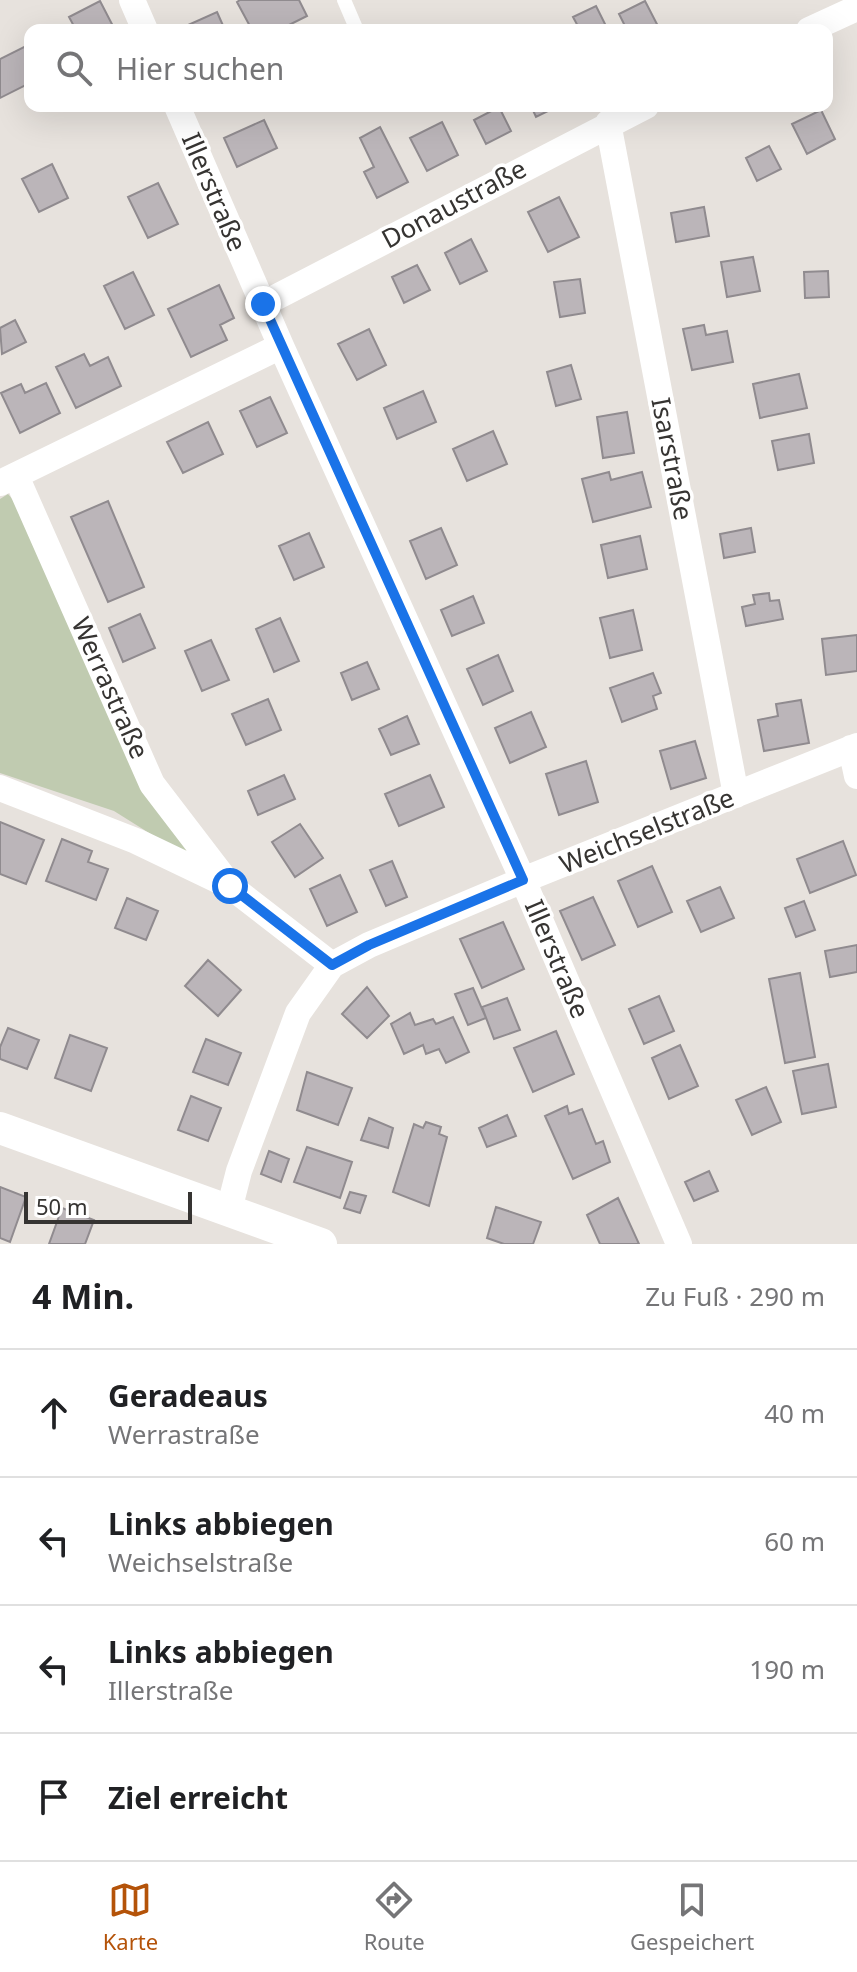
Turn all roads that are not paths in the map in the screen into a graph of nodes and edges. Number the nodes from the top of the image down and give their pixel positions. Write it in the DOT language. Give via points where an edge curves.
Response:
graph roads {
  1 [pos="132,0"];
  2 [pos="344,0"];
  3 [pos="857,8"];
  4 [pos="142,24"];
  5 [pos="354,24"];
  6 [pos="822,24"];
  7 [pos="180,112"];
  8 [pos="633,112"];
  9 [pos="608,123"];
  10 [pos="263,304"];
  11 [pos="281,346"];
  12 [pos="8,480"];
  13 [pos="854,747"];
  14 [pos="857,776"];
  15 [pos="0,788"];
  16 [pos="736,795"];
  17 [pos="523,880"];
  18 [pos="230,886"];
  19 [pos="332,965"];
  20 [pos="0,1128"];
  21 [pos="229,1210"];
  22 [pos="302,1241"];
  23 [pos="679,1244"];
  1 -- 4 [label="street"];
  2 -- 5 [label="lane"];
  3 -- 6 [label="street"];
  7 -- 10 [label="street, Illerstraße"];
  8 -- 9 [label="street, Donaustraße"];
  9 -- 10 [label="street, Donaustraße"];
  9 -- 16 [label="street, Isarstraße"];
  10 -- 11 [label="street, Illerstraße"];
  11 -- 12 [label="street"];
  11 -- 17 [label="street, Illerstraße"];
  12 -- 18 [label="street, Werrastraße" via="152,784"];
  13 -- 14 [label="street"];
  13 -- 16 [label="street, Weichselstraße"];
  15 -- 18 [label="street, Werrastraße" via="136,841"];
  16 -- 17 [label="street, Weichselstraße"];
  17 -- 19 [label="street, Weichselstraße"];
  17 -- 23 [label="street, Illerstraße"];
  18 -- 19 [label="street, Werrastraße"];
  19 -- 21 [label="street, Weichselstraße" via="298,1013"];
  20 -- 21 [label="street"];
  21 -- 22 [label="street"];
}
